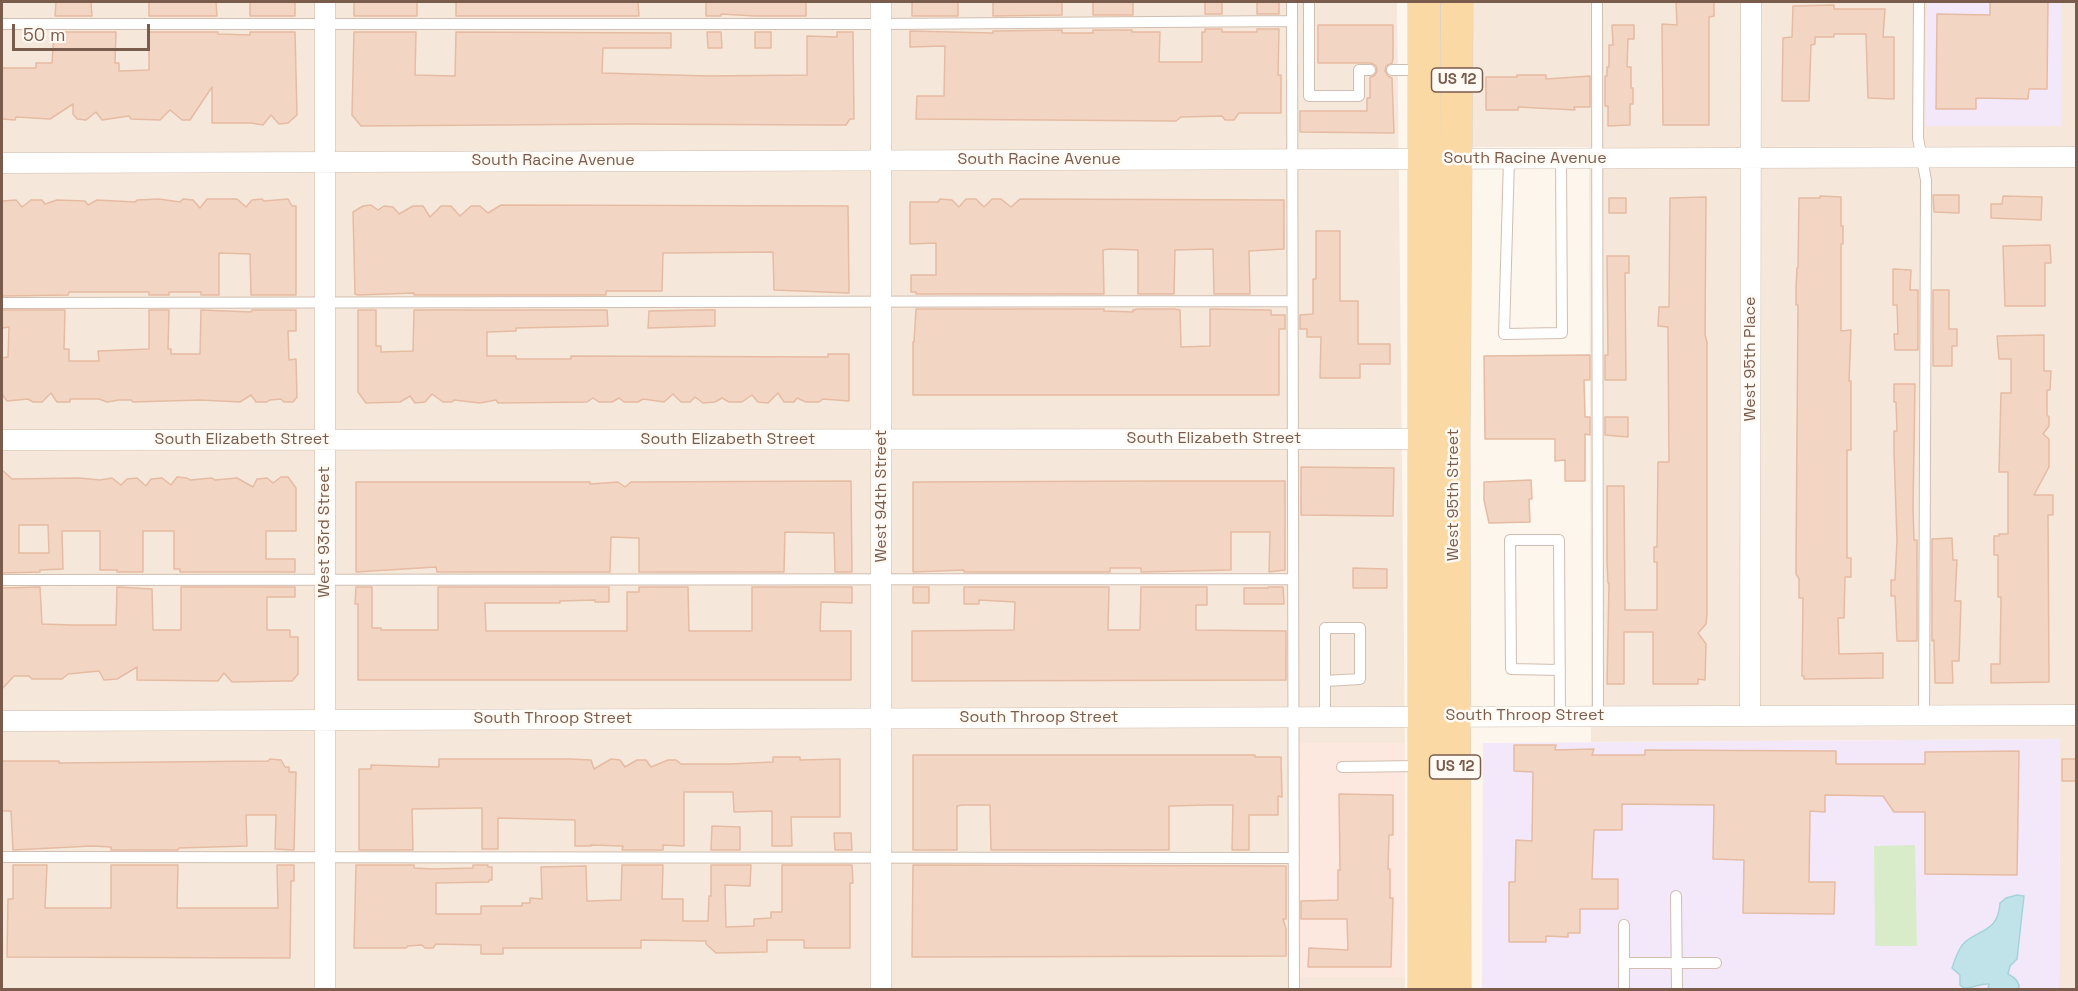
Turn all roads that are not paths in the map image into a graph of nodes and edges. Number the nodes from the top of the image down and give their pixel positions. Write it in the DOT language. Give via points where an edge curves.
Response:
graph roads {
  1 [pos="325,2"];
  2 [pos="882,2"];
  3 [pos="1292,2"];
  4 [pos="1310,2"];
  5 [pos="1424,2"];
  6 [pos="1457,2"];
  7 [pos="1597,2"];
  8 [pos="1751,2"];
  9 [pos="1919,2"];
  10 [pos="1292,21"];
  11 [pos="2,24"];
  12 [pos="325,24"];
  13 [pos="882,24"];
  14 [pos="1370,70"];
  15 [pos="1392,70"];
  16 [pos="1424,70"];
  17 [pos="2076,157"];
  18 [pos="1751,158"];
  19 [pos="1922,158"];
  20 [pos="1292,159"];
  21 [pos="1424,159"];
  22 [pos="1457,159"];
  23 [pos="1509,159"];
  24 [pos="1561,159"];
  25 [pos="1597,159"];
  26 [pos="882,160"];
  27 [pos="325,162"];
  28 [pos="2,163"];
  29 [pos="1292,301"];
  30 [pos="882,302"];
  31 [pos="2,303"];
  32 [pos="325,303"];
  33 [pos="1293,439"];
  34 [pos="1439,439"];
  35 [pos="325,440"];
  36 [pos="882,440"];
  37 [pos="2,441"];
  38 [pos="882,579"];
  39 [pos="1293,579"];
  40 [pos="2,580"];
  41 [pos="325,580"];
  42 [pos="1560,670"];
  43 [pos="1325,681"];
  44 [pos="2076,715"];
  45 [pos="1560,716"];
  46 [pos="1598,716"];
  47 [pos="1750,716"];
  48 [pos="1924,716"];
  49 [pos="1293,717"];
  50 [pos="1325,717"];
  51 [pos="1423,717"];
  52 [pos="1455,717"];
  53 [pos="882,718"];
  54 [pos="325,720"];
  55 [pos="2,721"];
  56 [pos="1423,766"];
  57 [pos="1342,767"];
  58 [pos="2,857"];
  59 [pos="325,857"];
  60 [pos="882,858"];
  61 [pos="1294,858"];
  62 [pos="1676,896"];
  63 [pos="1624,925"];
  64 [pos="1624,963"];
  65 [pos="1676,963"];
  66 [pos="1716,963"];
  67 [pos="325,990"];
  68 [pos="881,990"];
  69 [pos="1294,990"];
  70 [pos="1424,990"];
  71 [pos="1455,990"];
  72 [pos="1624,990"];
  73 [pos="1677,990"];
  1 -- 12 [label="street, West 93rd Street"];
  2 -- 13 [label="street, West 94th Street"];
  3 -- 10 [label="lane"];
  4 -- 14 [label="lane" via="1309,96 1359,96 1359,70"];
  5 -- 16 [label="main road, West 95th Street / US 12"];
  6 -- 22 [label="main road, West 95th Street / US 12"];
  7 -- 25 [label="lane"];
  8 -- 18 [label="street, West 95th Place"];
  9 -- 19 [label="lane" via="1918,138"];
  10 -- 13 [label="lane"];
  10 -- 20 [label="lane"];
  11 -- 12 [label="lane"];
  12 -- 13 [label="lane"];
  12 -- 27 [label="street, West 93rd Street"];
  13 -- 26 [label="street, West 94th Street"];
  15 -- 16 [label="lane"];
  16 -- 21 [label="main road, West 95th Street / US 12"];
  17 -- 19 [label="street, South Racine Avenue"];
  18 -- 19 [label="street, South Racine Avenue"];
  18 -- 25 [label="street, South Racine Avenue"];
  18 -- 47 [label="street, West 95th Place"];
  19 -- 48 [label="lane" via="1926,180"];
  20 -- 21 [label="street, South Racine Avenue"];
  20 -- 26 [label="street, South Racine Avenue"];
  20 -- 29 [label="lane"];
  21 -- 22 [label="street, South Racine Avenue"];
  21 -- 34 [label="main road, West 95th Street / US 12"];
  22 -- 23 [label="street, South Racine Avenue"];
  22 -- 34 [label="main road, West 95th Street / US 12"];
  23 -- 24 [label="street, South Racine Avenue"];
  23 -- 24 [label="lane" via="1504,334 1562,333"];
  24 -- 25 [label="street, South Racine Avenue"];
  25 -- 46 [label="lane"];
  26 -- 27 [label="street, South Racine Avenue"];
  26 -- 30 [label="street, West 94th Street"];
  27 -- 28 [label="street, South Racine Avenue"];
  27 -- 32 [label="street, West 93rd Street"];
  29 -- 30 [label="lane"];
  29 -- 33 [label="lane"];
  30 -- 32 [label="lane"];
  30 -- 36 [label="street, West 94th Street"];
  31 -- 32 [label="lane"];
  32 -- 35 [label="street, West 93rd Street"];
  33 -- 34 [label="street, South Elizabeth Street"];
  33 -- 36 [label="street, South Elizabeth Street"];
  33 -- 39 [label="lane"];
  34 -- 51 [label="main road, West 95th Street / US 12"];
  34 -- 52 [label="main road, West 95th Street / US 12"];
  35 -- 36 [label="street, South Elizabeth Street"];
  35 -- 37 [label="street, South Elizabeth Street"];
  35 -- 41 [label="street, West 93rd Street"];
  36 -- 38 [label="street, West 94th Street"];
  38 -- 39 [label="lane"];
  38 -- 41 [label="lane"];
  38 -- 53 [label="street, West 94th Street"];
  39 -- 49 [label="lane"];
  40 -- 41 [label="lane"];
  41 -- 54 [label="street, West 93rd Street"];
  42 -- 42 [label="lane" via="1559,540 1510,540 1511,669"];
  42 -- 45 [label="lane"];
  43 -- 43 [label="lane" via="1325,628 1360,628 1360,679"];
  43 -- 50 [label="lane"];
  44 -- 48 [label="street, South Throop Street"];
  45 -- 46 [label="street, South Throop Street"];
  45 -- 52 [label="street, South Throop Street"];
  46 -- 47 [label="street, South Throop Street"];
  47 -- 48 [label="street, South Throop Street"];
  49 -- 50 [label="street, South Throop Street"];
  49 -- 53 [label="street, South Throop Street"];
  49 -- 61 [label="lane"];
  50 -- 51 [label="street, South Throop Street"];
  51 -- 52 [label="street, South Throop Street"];
  51 -- 56 [label="main road, West 95th Street / US 12"];
  52 -- 71 [label="main road, West 95th Street / US 12"];
  53 -- 54 [label="street, South Throop Street"];
  53 -- 60 [label="street, West 94th Street"];
  54 -- 55 [label="street, South Throop Street"];
  54 -- 59 [label="street, West 93rd Street"];
  56 -- 57 [label="lane"];
  56 -- 70 [label="main road, West 95th Street / US 12"];
  58 -- 59 [label="lane"];
  59 -- 60 [label="lane"];
  59 -- 67 [label="street, West 93rd Street"];
  60 -- 61 [label="lane"];
  60 -- 68 [label="street, West 94th Street"];
  61 -- 69 [label="lane"];
  62 -- 65 [label="lane"];
  63 -- 64 [label="lane"];
  64 -- 65 [label="lane"];
  64 -- 72 [label="lane"];
  65 -- 66 [label="lane"];
  65 -- 73 [label="lane"];
}
